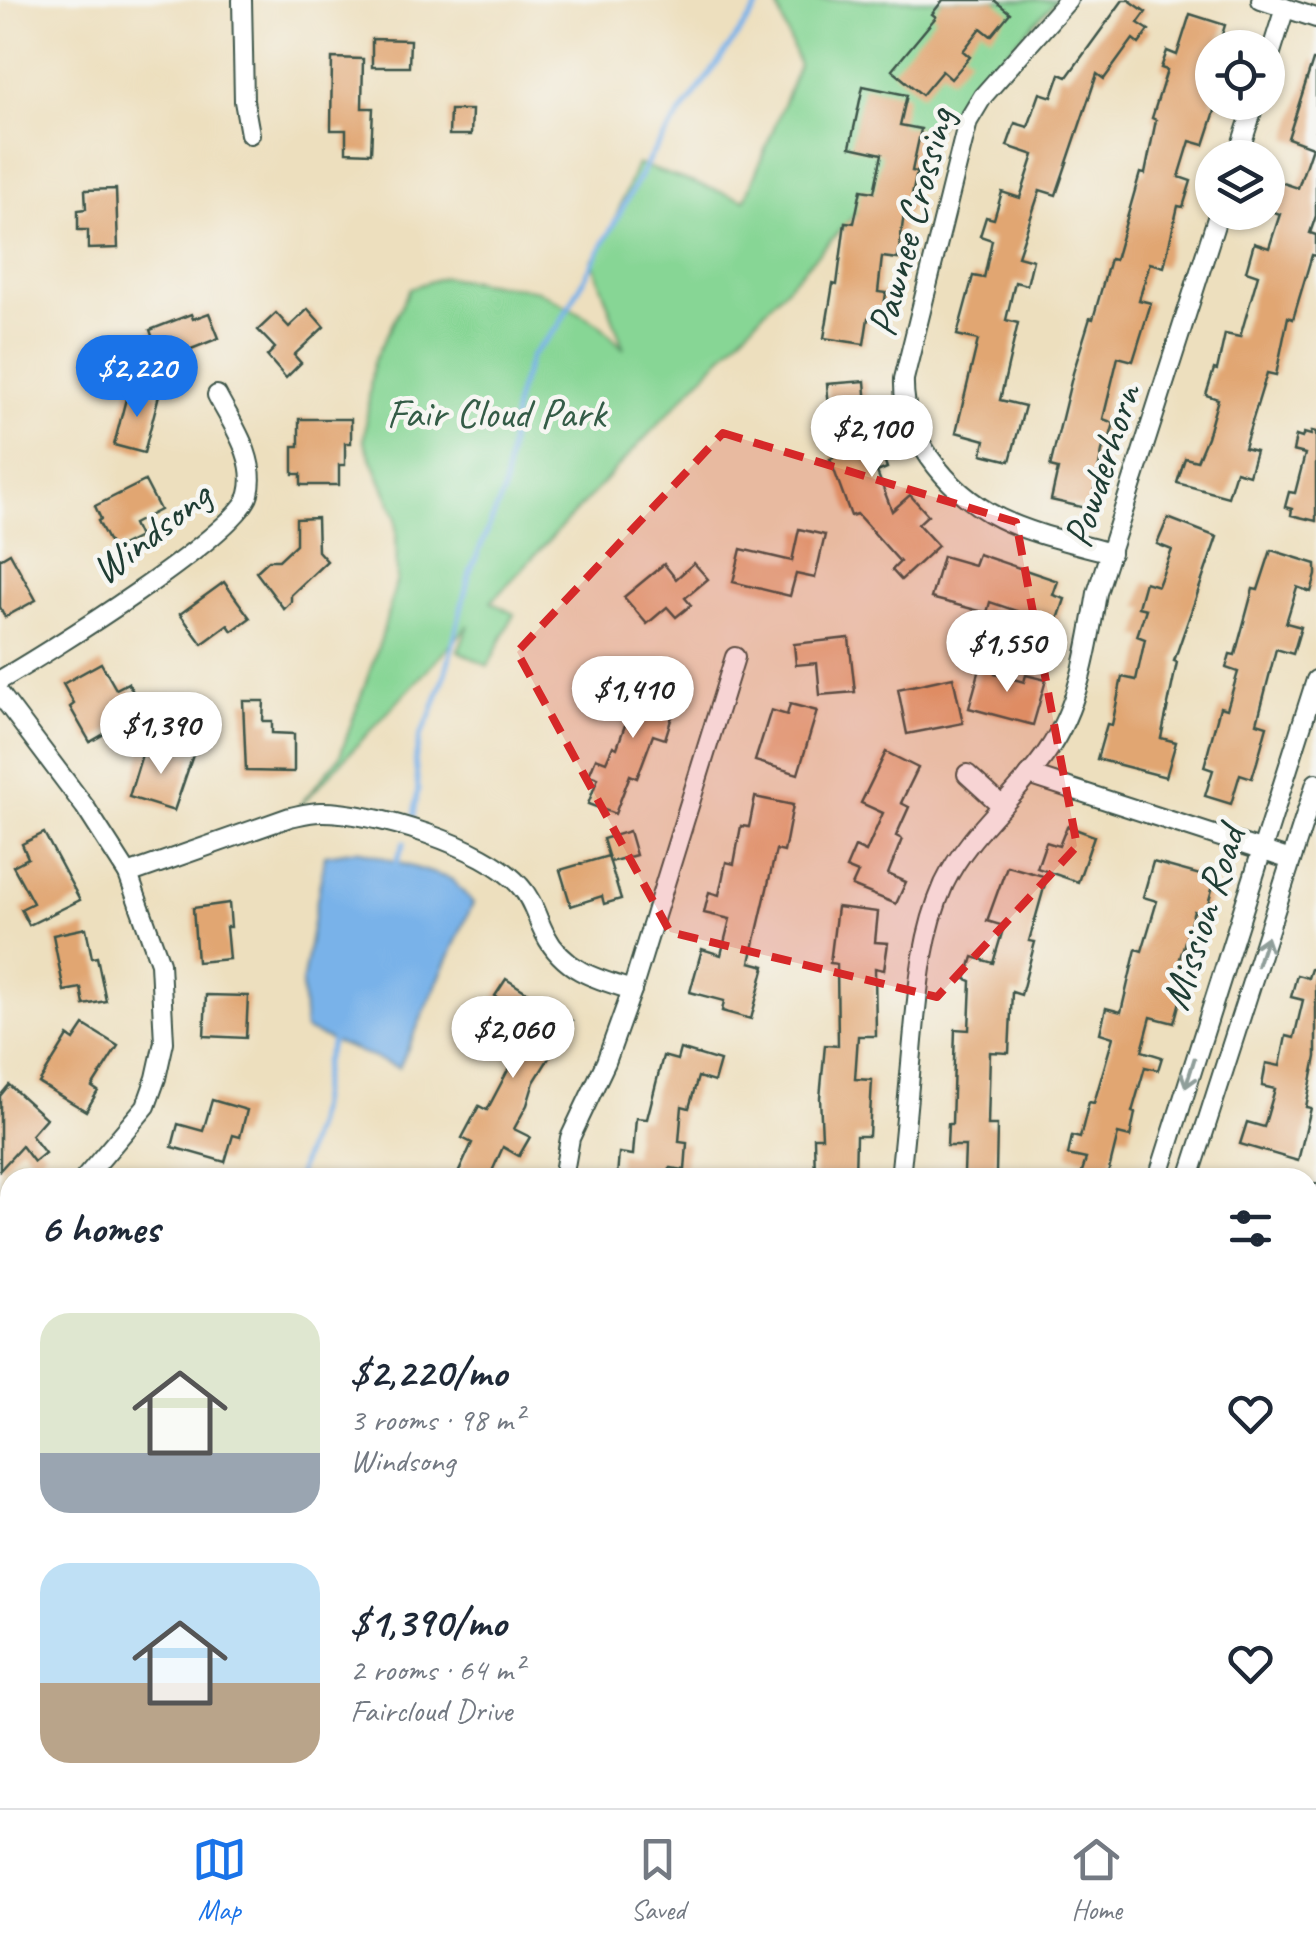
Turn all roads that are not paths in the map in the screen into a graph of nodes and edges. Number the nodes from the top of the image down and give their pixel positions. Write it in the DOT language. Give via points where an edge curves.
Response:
graph roads {
  1 [pos="242,0"];
  2 [pos="1068,0"];
  3 [pos="1260,0"];
  4 [pos="1285,8"];
  5 [pos="1316,18"];
  6 [pos="1278,30"];
  7 [pos="250,134"];
  8 [pos="1214,230"];
  9 [pos="217,395"];
  10 [pos="1111,553"];
  11 [pos="735,657"];
  12 [pos="0,680"];
  13 [pos="1316,680"];
  14 [pos="0,694"];
  15 [pos="967,774"];
  16 [pos="1030,774"];
  17 [pos="1316,783"];
  18 [pos="1000,804"];
  19 [pos="1260,849"];
  20 [pos="1291,860"];
  21 [pos="128,874"];
  22 [pos="632,990"];
  23 [pos="94,1168"];
  24 [pos="565,1168"];
  25 [pos="901,1168"];
  26 [pos="1161,1168"];
  27 [pos="1192,1168"];
  1 -- 7 [label="street"];
  2 -- 10 [label="street, Pawnee Crossing" via="968,121 904,398 924,449 976,508"];
  3 -- 4 [label="street"];
  4 -- 5 [label="street"];
  4 -- 6 [label="street"];
  8 -- 10 [label="street, Powderhorn"];
  9 -- 12 [label="street, Windsong" via="248,454 250,494 238,516"];
  10 -- 16 [label="street, Powderhorn" via="1071,704"];
  11 -- 22 [label="street"];
  13 -- 19 [label="street, Mission Road"];
  14 -- 21 [label="street"];
  15 -- 18 [label="street"];
  16 -- 18 [label="street, Powderhorn"];
  16 -- 19 [label="street"];
  17 -- 20 [label="street, Mission Road"];
  18 -- 25 [label="street, Powderhorn" via="957,861 928,928"];
  19 -- 20 [label="street"];
  19 -- 26 [label="street, Mission Road, one-way"];
  27 -- 20 [label="street, Mission Road, one-way"];
  21 -- 22 [label="street" via="290,817 354,814 497,865 530,898 551,945 570,966"];
  21 -- 23 [label="street" via="160,963 164,1042 146,1106"];
  22 -- 24 [label="street" via="570,1138"];
}
